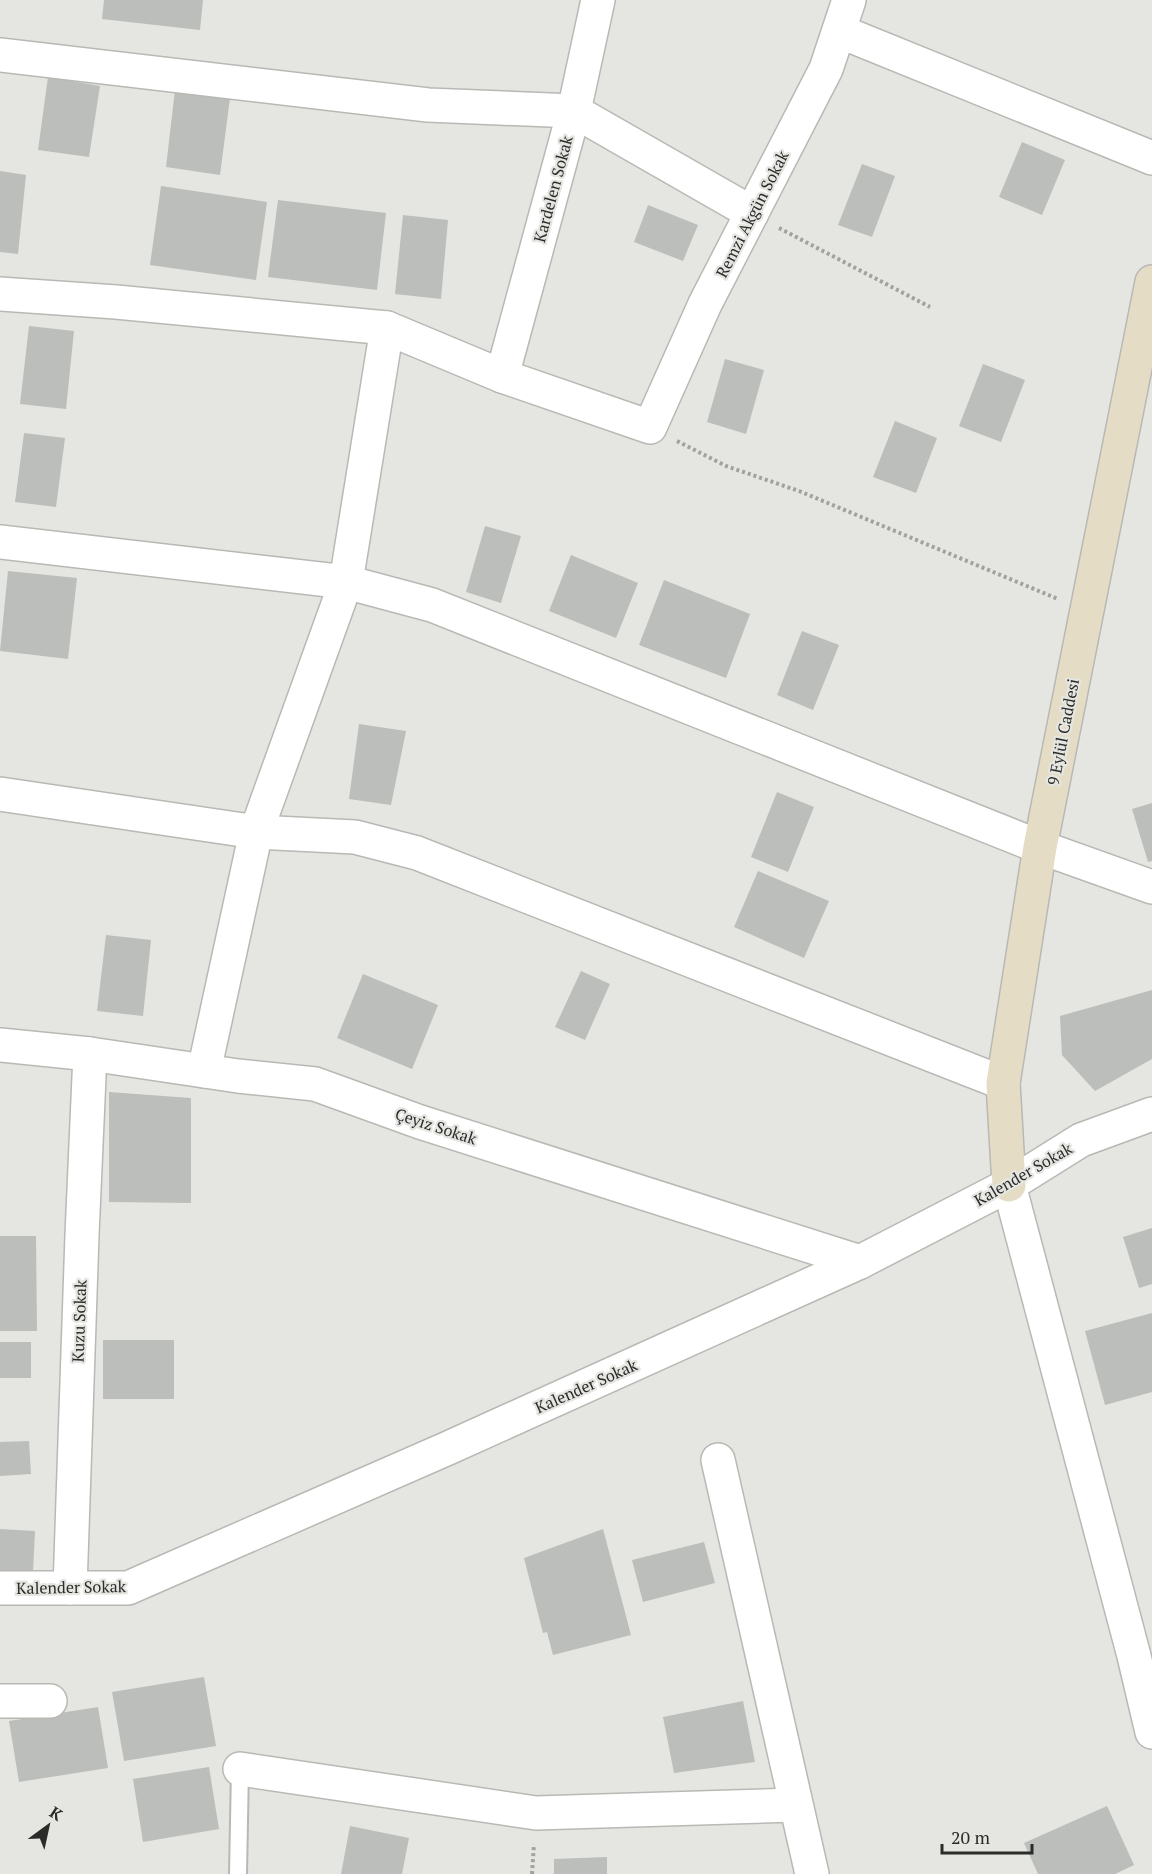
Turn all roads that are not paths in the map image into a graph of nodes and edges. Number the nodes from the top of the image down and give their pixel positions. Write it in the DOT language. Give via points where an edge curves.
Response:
graph roads {
  1 [pos="598,0"];
  2 [pos="849,0"];
  3 [pos="839,31"];
  4 [pos="0,55"];
  5 [pos="574,111"];
  6 [pos="1152,158"];
  7 [pos="752,213"];
  8 [pos="1152,282"];
  9 [pos="0,294"];
  10 [pos="387,328"];
  11 [pos="1144,362"];
  12 [pos="502,376"];
  13 [pos="0,542"];
  14 [pos="346,582"];
  15 [pos="0,794"];
  16 [pos="256,832"];
  17 [pos="1040,847"];
  18 [pos="1152,887"];
  19 [pos="0,1045"];
  20 [pos="90,1054"];
  21 [pos="204,1071"];
  22 [pos="1004,1083"];
  23 [pos="1152,1114"];
  24 [pos="1009,1185"];
  25 [pos="860,1262"];
  26 [pos="718,1460"];
  27 [pos="0,1588"];
  28 [pos="70,1588"];
  29 [pos="0,1701"];
  30 [pos="50,1701"];
  31 [pos="1152,1732"];
  32 [pos="240,1769"];
  33 [pos="796,1805"];
  34 [pos="238,1874"];
  35 [pos="812,1874"];
  1 -- 5 [label="street, Kardelen Sokak"];
  2 -- 3 [label="street, Remzi Akgün Sokak"];
  3 -- 6 [label="street"];
  3 -- 7 [label="street, Remzi Akgün Sokak" via="826,69"];
  4 -- 5 [label="street" via="428,105"];
  5 -- 7 [label="street"];
  5 -- 12 [label="street, Kardelen Sokak"];
  7 -- 12 [label="street, Remzi Akgün Sokak" via="705,304 650,427"];
  8 -- 11 [label="street, 9 Eylül Caddesi"];
  9 -- 10 [label="street"];
  10 -- 12 [label="street"];
  10 -- 14 [label="street"];
  11 -- 17 [label="street, 9 Eylül Caddesi" via="1086,611"];
  13 -- 14 [label="street"];
  14 -- 16 [label="street"];
  14 -- 17 [label="street" via="443,609"];
  15 -- 16 [label="street"];
  16 -- 21 [label="street"];
  16 -- 22 [label="street" via="354,837 417,853"];
  17 -- 18 [label="street"];
  17 -- 22 [label="street, 9 Eylül Caddesi"];
  19 -- 20 [label="street, Çeyiz Sokak"];
  20 -- 21 [label="street, Çeyiz Sokak"];
  20 -- 28 [label="street, Kuzu Sokak"];
  21 -- 25 [label="street, Çeyiz Sokak" via="315,1084 420,1122"];
  22 -- 24 [label="street, 9 Eylül Caddesi"];
  23 -- 24 [label="street, Kalender Sokak" via="1081,1140"];
  24 -- 25 [label="street, Kalender Sokak"];
  24 -- 31 [label="street"];
  25 -- 28 [label="street, Kalender Sokak" via="128,1588"];
  26 -- 33 [label="street"];
  27 -- 28 [label="street, Kalender Sokak"];
  29 -- 30 [label="street"];
  32 -- 33 [label="street" via="536,1813"];
  32 -- 34 [label="lane"];
  33 -- 35 [label="street"];
}
